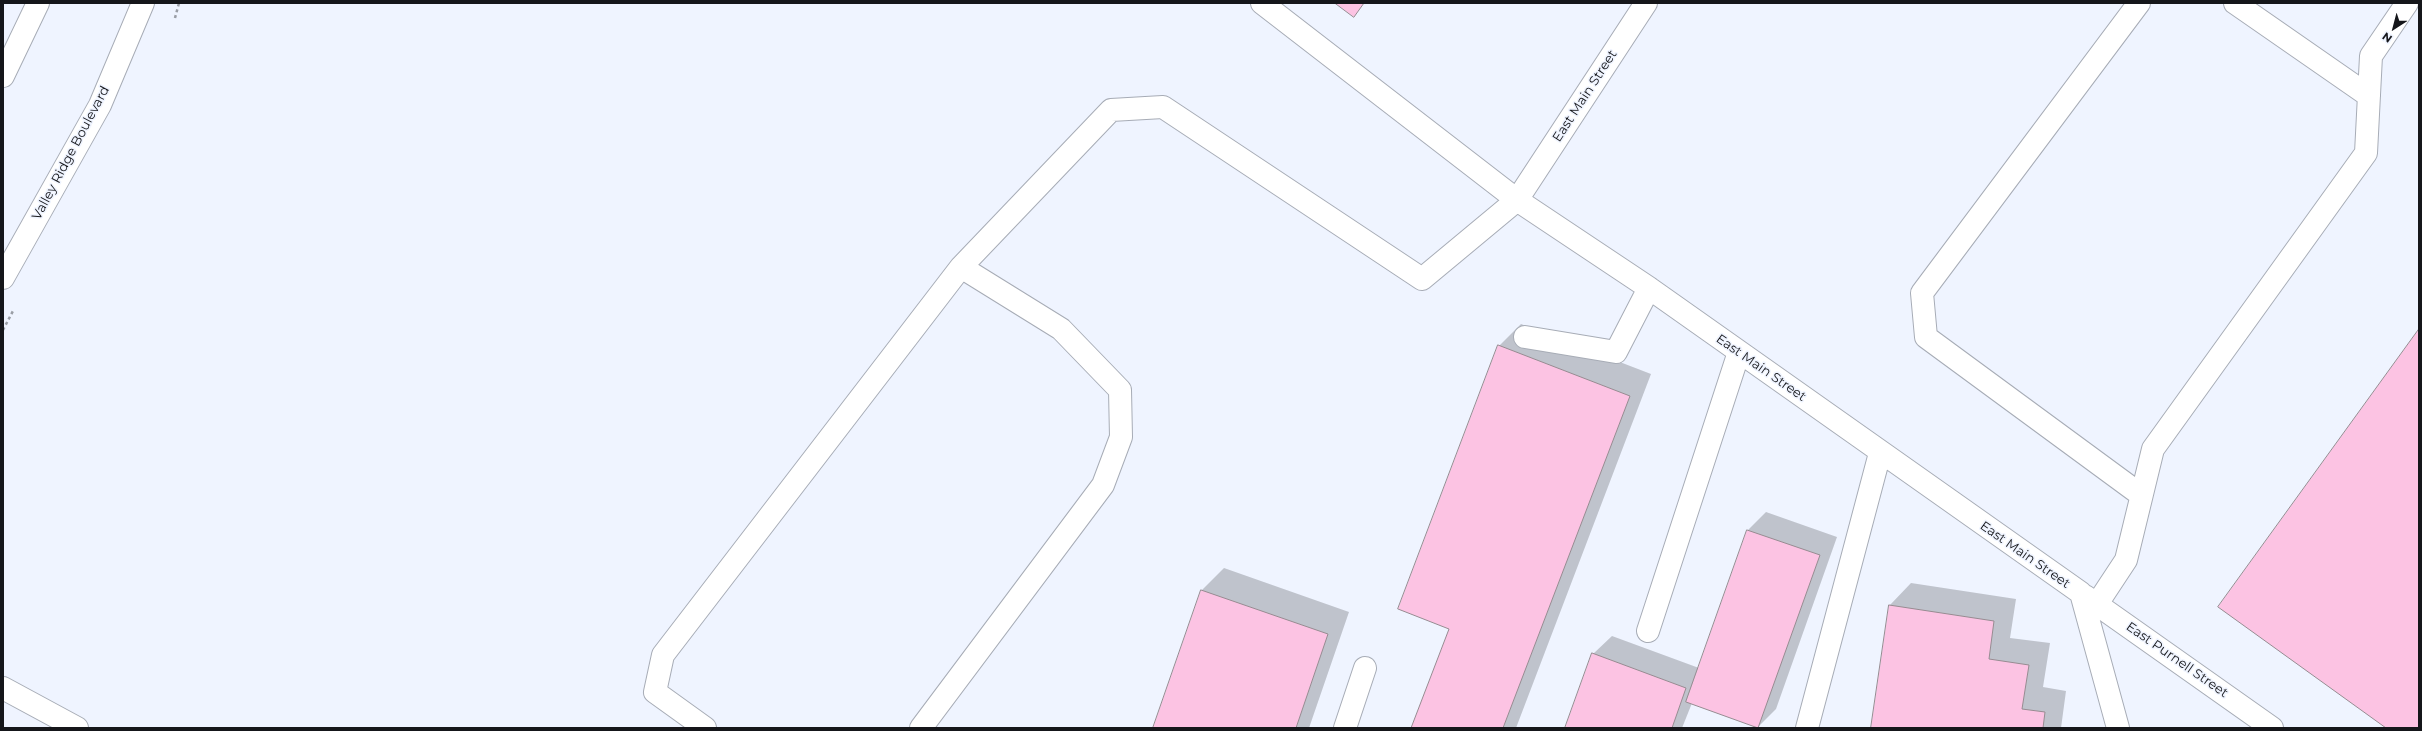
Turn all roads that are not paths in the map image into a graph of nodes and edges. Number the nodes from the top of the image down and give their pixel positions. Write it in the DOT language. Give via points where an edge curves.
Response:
graph roads {
  1 [pos="38,3"];
  2 [pos="143,3"];
  3 [pos="1262,3"];
  4 [pos="1646,3"];
  5 [pos="2139,3"];
  6 [pos="2235,3"];
  7 [pos="2407,3"];
  8 [pos="3,76"];
  9 [pos="2369,96"];
  10 [pos="1517,200"];
  11 [pos="961,267"];
  12 [pos="3,278"];
  13 [pos="1649,288"];
  14 [pos="1525,337"];
  15 [pos="1739,352"];
  16 [pos="1880,453"];
  17 [pos="2142,495"];
  18 [pos="2089,598"];
  19 [pos="1648,631"];
  20 [pos="1366,668"];
  21 [pos="3,688"];
  22 [pos="78,728"];
  23 [pos="705,728"];
  24 [pos="921,728"];
  25 [pos="1345,728"];
  26 [pos="1807,728"];
  27 [pos="2118,728"];
  28 [pos="2272,728"];
  1 -- 8 [label="street"];
  2 -- 12 [label="street, Valley Ridge Boulevard" via="100,105"];
  3 -- 10 [label="street"];
  4 -- 10 [label="street, East Main Street"];
  5 -- 17 [label="street" via="1922,293 1926,337"];
  6 -- 9 [label="street"];
  7 -- 9 [label="street" via="2371,56"];
  9 -- 17 [label="street" via="2366,153 2153,449"];
  10 -- 11 [label="street" via="1422,279 1163,107 1111,110"];
  10 -- 13 [label="street, East Main Street"];
  11 -- 23 [label="street" via="663,654 655,692"];
  11 -- 24 [label="street" via="1061,329 1120,390 1121,437 1103,486"];
  13 -- 14 [label="street" via="1616,352"];
  13 -- 15 [label="street, East Main Street"];
  15 -- 16 [label="street, East Main Street"];
  15 -- 19 [label="street"];
  16 -- 18 [label="street, East Main Street"];
  16 -- 26 [label="street"];
  17 -- 18 [label="street" via="2126,560"];
  18 -- 27 [label="street, East Main Street"];
  18 -- 28 [label="street, East Purnell Street"];
  20 -- 25 [label="street"];
  21 -- 22 [label="street"];
}
